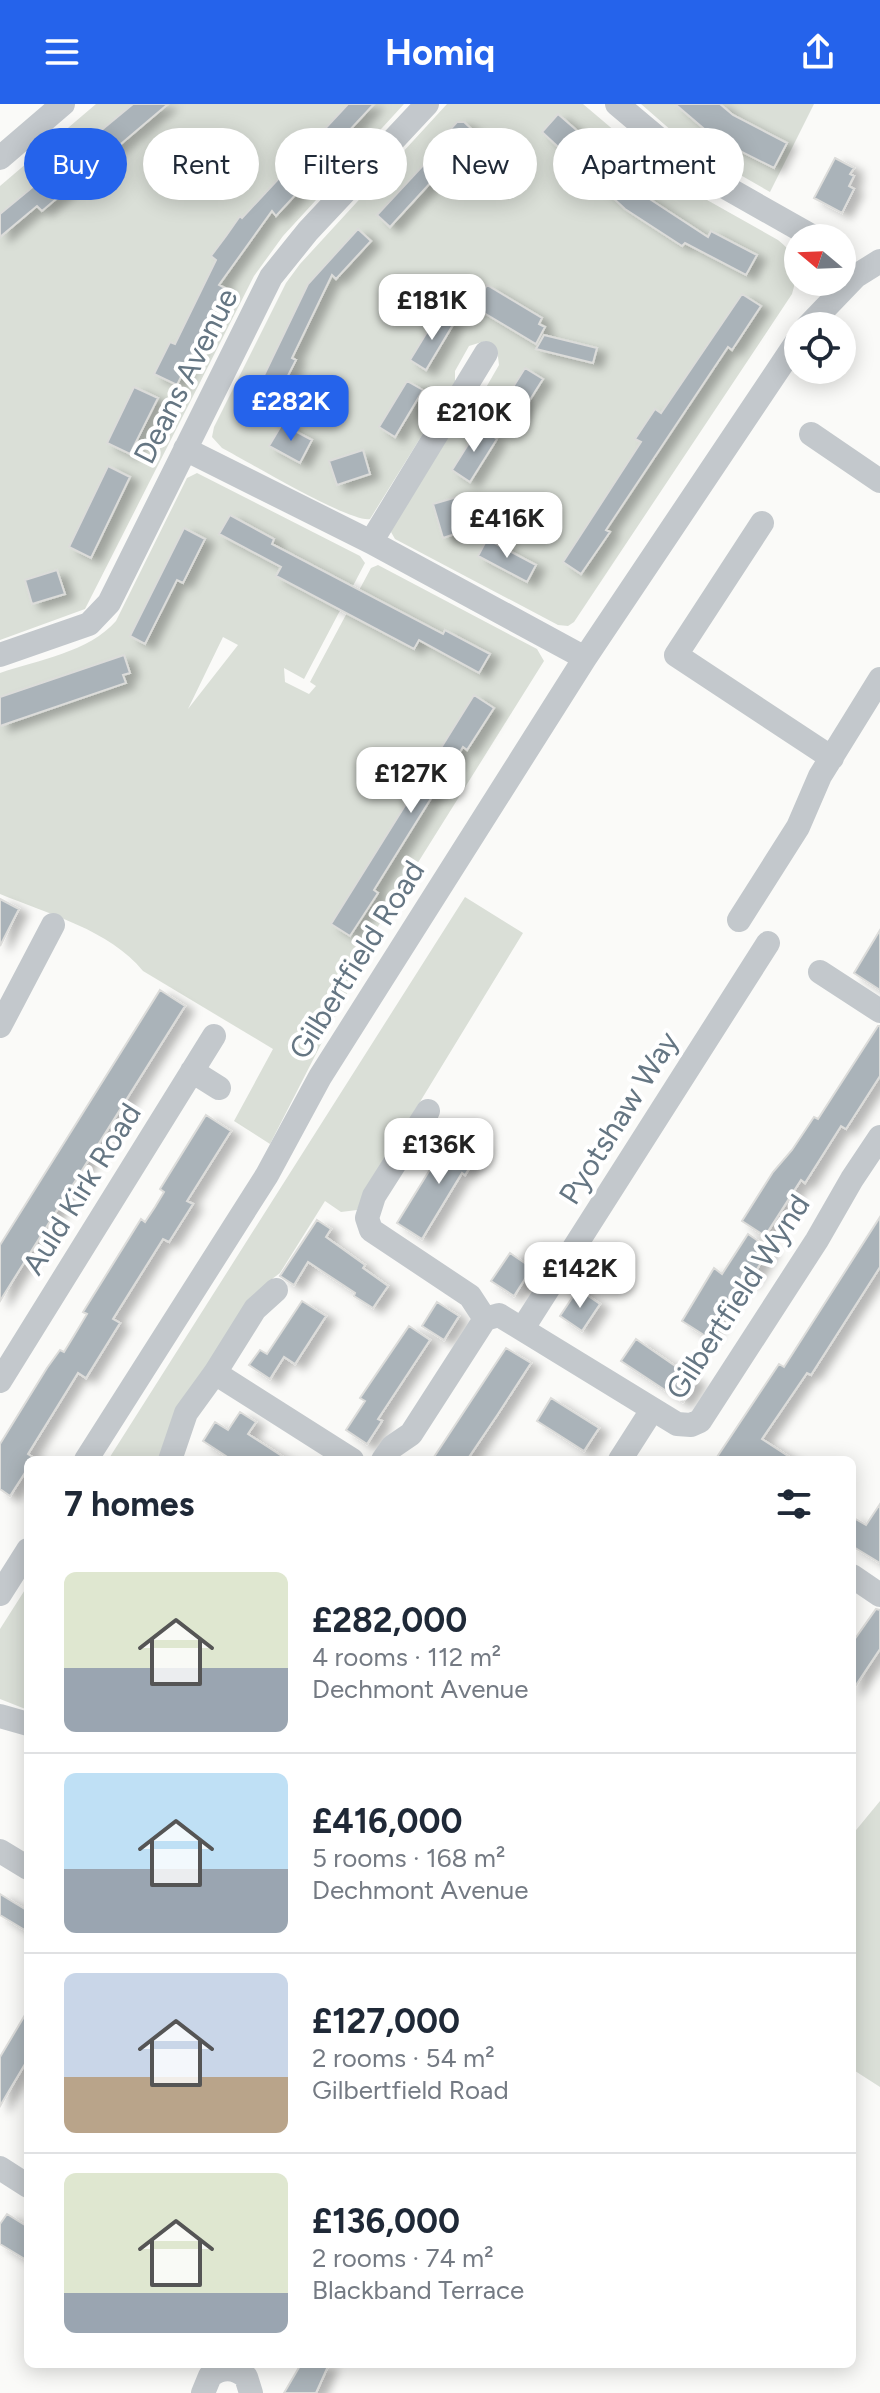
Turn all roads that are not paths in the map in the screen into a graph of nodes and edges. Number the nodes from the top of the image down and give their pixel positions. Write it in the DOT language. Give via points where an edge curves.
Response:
graph roads {
  1 [pos="63,104"];
  2 [pos="427,104"];
  3 [pos="617,104"];
  4 [pos="0,158"];
  5 [pos="791,224"];
  6 [pos="880,261"];
  7 [pos="856,268"];
  8 [pos="486,353"];
  9 [pos="784,361"];
  10 [pos="811,434"];
  11 [pos="185,449"];
  12 [pos="880,481"];
  13 [pos="762,523"];
  14 [pos="371,542"];
  15 [pos="0,655"];
  16 [pos="585,658"];
  17 [pos="880,679"];
  18 [pos="832,758"];
  19 [pos="739,920"];
  20 [pos="53,925"];
  21 [pos="768,943"];
  22 [pos="820,972"];
  23 [pos="880,1011"];
  24 [pos="0,1026"];
  25 [pos="214,1036"];
  26 [pos="192,1071"];
  27 [pos="219,1088"];
  28 [pos="428,1111"];
  29 [pos="880,1137"];
  30 [pos="276,1290"];
  31 [pos="485,1319"];
  32 [pos="523,1328"];
  33 [pos="215,1373"];
  34 [pos="0,1381"];
  35 [pos="652,1410"];
  36 [pos="89,1456"];
  37 [pos="171,1456"];
  38 [pos="346,1456"];
  39 [pos="386,1456"];
  40 [pos="623,1456"];
  41 [pos="24,1556"];
  42 [pos="856,1580"];
  43 [pos="0,1594"];
  44 [pos="880,1595"];
  45 [pos="0,1716"];
  46 [pos="24,1723"];
  47 [pos="0,1851"];
  48 [pos="24,1866"];
  49 [pos="0,2168"];
  50 [pos="24,2183"];
  51 [pos="245,2376"];
  52 [pos="203,2393"];
  1 -- 4 [label="street"];
  2 -- 11 [label="street, Deans Avenue" via="271,277"];
  3 -- 5 [label="street" via="680,157"];
  6 -- 7 [label="street"];
  8 -- 14 [label="street"];
  9 -- 16 [label="street, Gilbertfield Road"];
  10 -- 12 [label="street"];
  11 -- 14 [label="street"];
  11 -- 15 [label="street, Deans Avenue" via="109,603 89,624"];
  13 -- 18 [label="street" via="676,655"];
  14 -- 16 [label="street"];
  16 -- 36 [label="street, Gilbertfield Road"];
  17 -- 18 [label="street"];
  18 -- 19 [label="street" via="798,827"];
  20 -- 24 [label="street"];
  21 -- 32 [label="street, Pyotshaw Way"];
  22 -- 23 [label="street"];
  25 -- 26 [label="street, Auld Kirk Road"];
  26 -- 27 [label="street"];
  26 -- 34 [label="street, Auld Kirk Road"];
  28 -- 31 [label="street" via="374,1196 367,1218 371,1230 470,1296"];
  29 -- 35 [label="street, Gilbertfield Wynd" via="700,1421 683,1426"];
  30 -- 33 [label="street" via="255,1309"];
  31 -- 32 [label="street, Gilbertfield Wynd" via="499,1315"];
  31 -- 39 [label="street" via="411,1434"];
  32 -- 35 [label="street, Gilbertfield Wynd"];
  33 -- 37 [label="street" via="186,1413"];
  33 -- 38 [label="street"];
  35 -- 40 [label="street"];
  41 -- 43 [label="street"];
  42 -- 44 [label="street"];
  45 -- 46 [label="street"];
  47 -- 48 [label="street"];
  49 -- 50 [label="street"];
  51 -- 52 [label="street" via="216,2371"];
}
